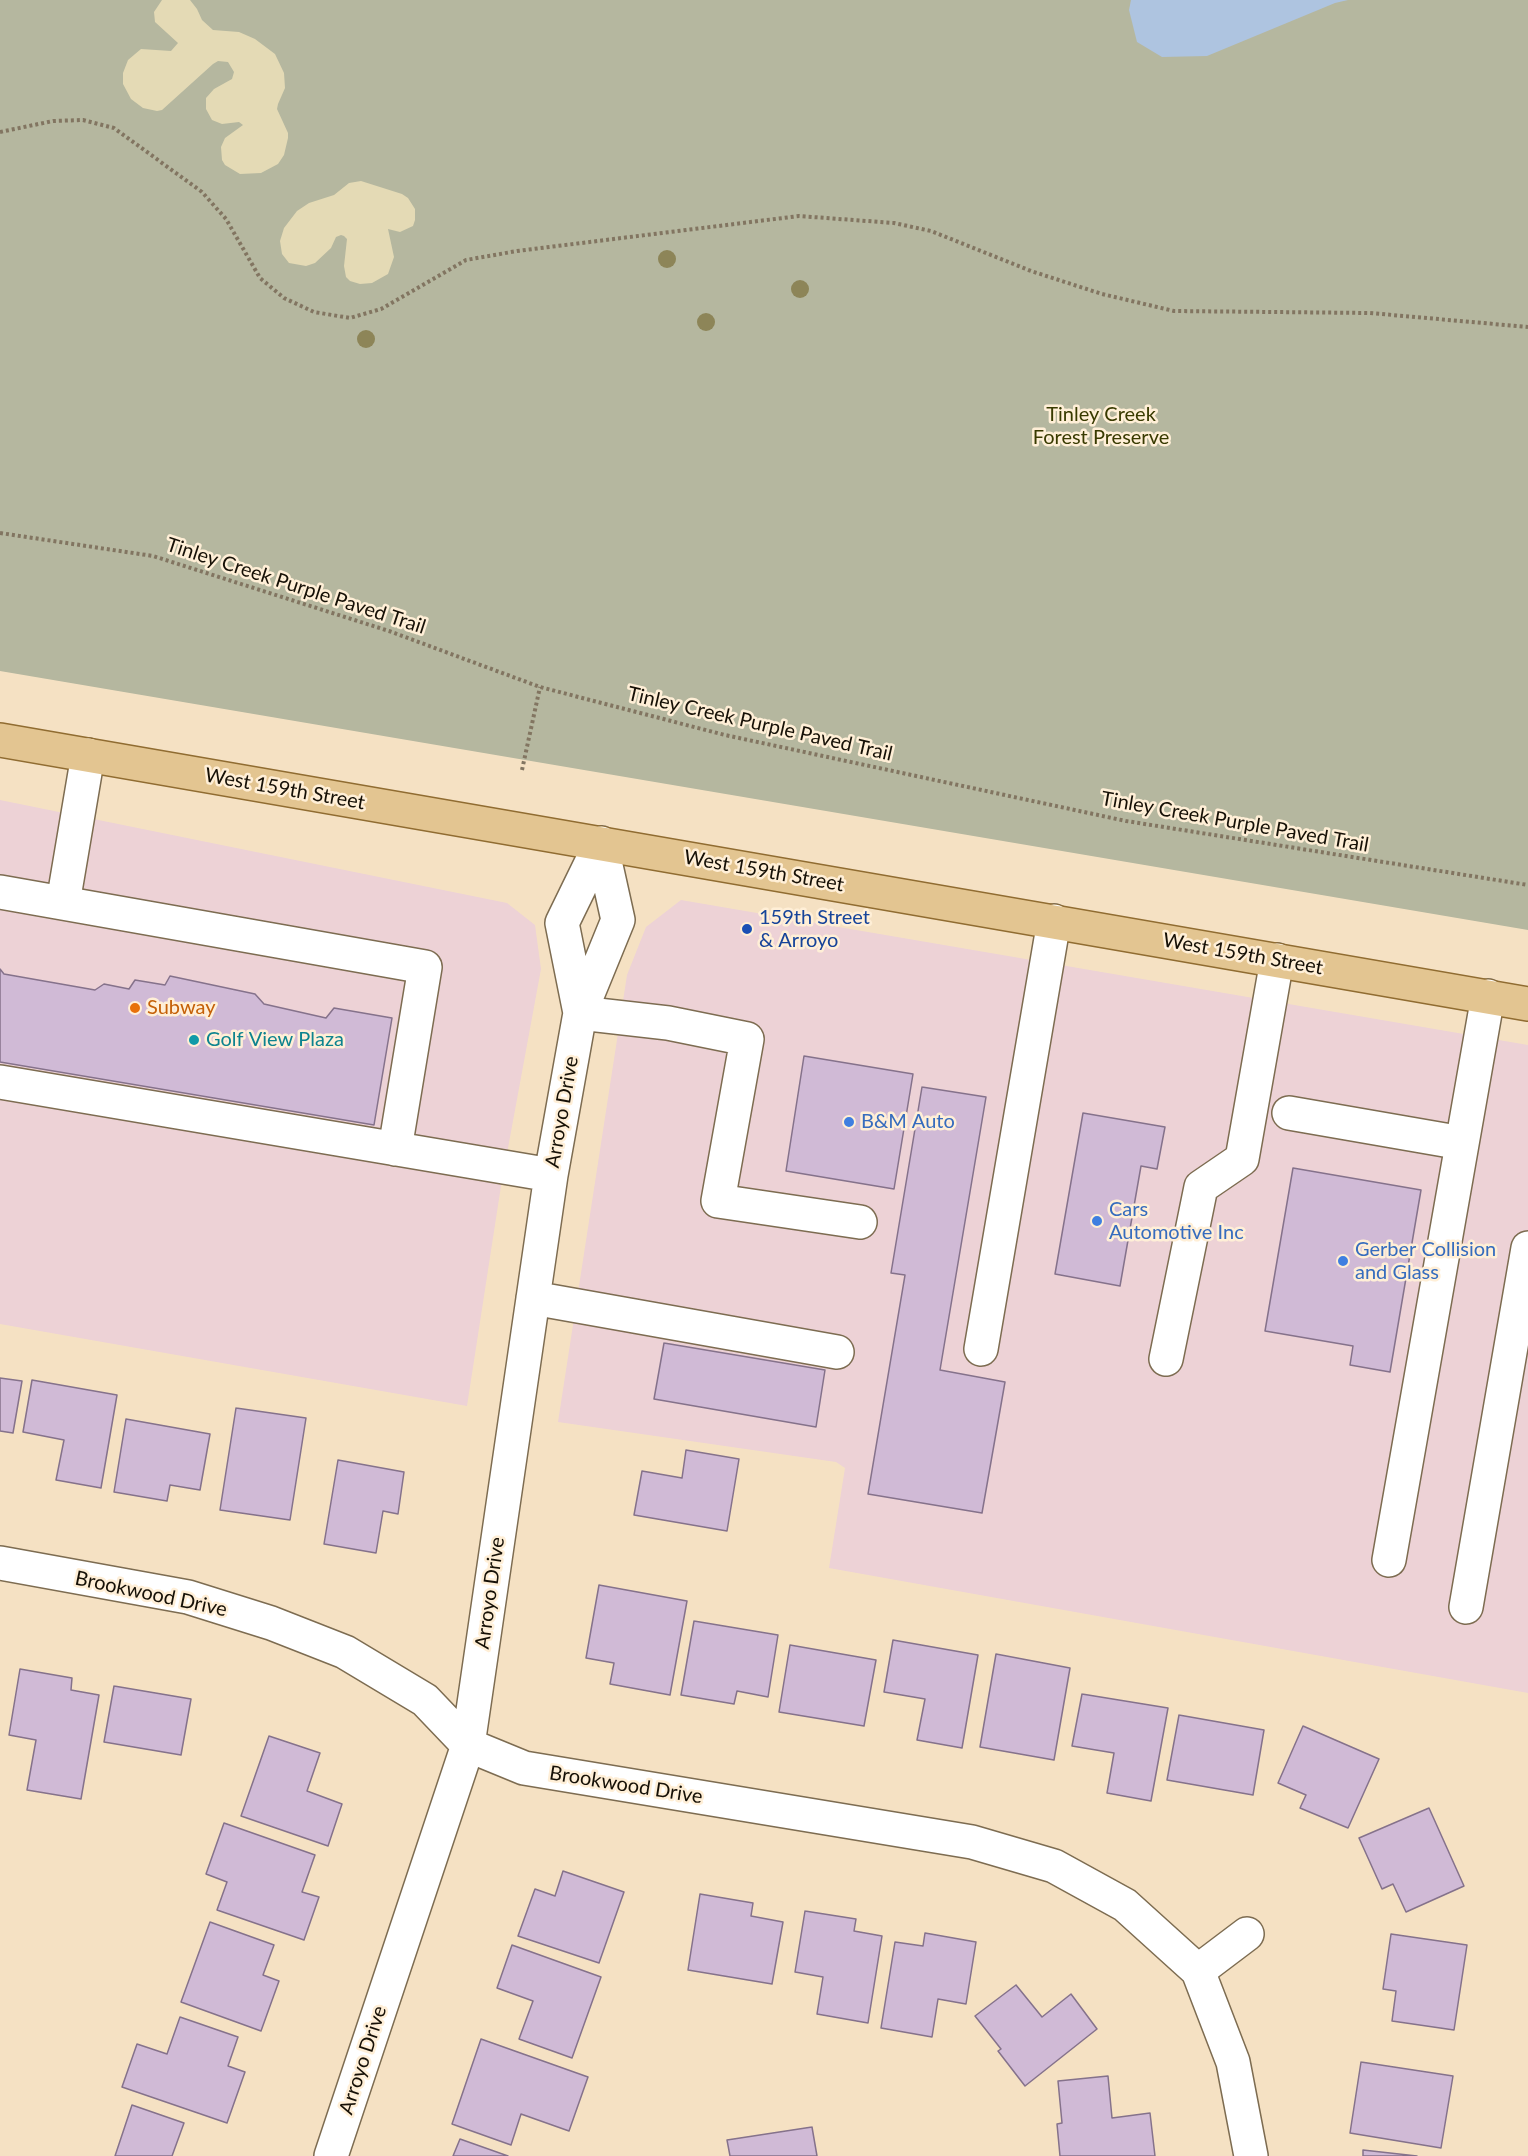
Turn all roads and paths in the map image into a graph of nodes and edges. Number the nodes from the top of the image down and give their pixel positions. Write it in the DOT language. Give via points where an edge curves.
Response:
graph roads {
  1 [pos="0,132"];
  2 [pos="1528,327"];
  3 [pos="0,533"];
  4 [pos="540,687"];
  5 [pos="0,740"];
  6 [pos="88,756"];
  7 [pos="522,770"];
  8 [pos="601,843"];
  9 [pos="1528,885"];
  10 [pos="0,892"];
  11 [pos="63,903"];
  12 [pos="1054,921"];
  13 [pos="1277,960"];
  14 [pos="1488,996"];
  15 [pos="1528,1004"];
  16 [pos="580,1013"];
  17 [pos="0,1082"];
  18 [pos="1289,1113"];
  19 [pos="1462,1143"];
  20 [pos="395,1149"];
  21 [pos="551,1175"];
  22 [pos="860,1222"];
  23 [pos="1528,1248"];
  24 [pos="533,1298"];
  25 [pos="981,1350"];
  26 [pos="837,1352"];
  27 [pos="1166,1359"];
  28 [pos="1389,1560"];
  29 [pos="0,1563"];
  30 [pos="1466,1607"];
  31 [pos="468,1745"];
  32 [pos="1247,1934"];
  33 [pos="1198,1971"];
  34 [pos="331,2156"];
  35 [pos="1251,2156"];
  1 -- 2 [label="path" via="83,120 114,128 202,192 226,219 260,278 284,298 314,312 350,318 381,309 466,260 799,216 894,223 931,231 1031,271 1102,294 1174,310 1370,313"];
  3 -- 4 [label="path, Tinley Creek Purple Paved Trail" via="153,556 389,631"];
  4 -- 7 [label="path"];
  4 -- 9 [label="path, Tinley Creek Purple Paved Trail" via="725,735 1126,820"];
  5 -- 6 [label="main road, West 159th Street"];
  6 -- 8 [label="main road, West 159th Street"];
  6 -- 11 [label="street"];
  8 -- 12 [label="main road, West 159th Street"];
  8 -- 16 [label="street, Arroyo Drive" via="618,920"];
  8 -- 16 [label="street, Arroyo Drive" via="562,923"];
  10 -- 11 [label="street"];
  11 -- 20 [label="street" via="425,967"];
  12 -- 13 [label="main road, West 159th Street"];
  12 -- 25 [label="street"];
  13 -- 14 [label="main road, West 159th Street"];
  13 -- 27 [label="street" via="1242,1158 1201,1187"];
  14 -- 15 [label="main road, West 159th Street"];
  14 -- 19 [label="street"];
  16 -- 21 [label="street, Arroyo Drive"];
  16 -- 22 [label="street" via="668,1023 747,1039 718,1201"];
  17 -- 20 [label="street"];
  18 -- 19 [label="street"];
  19 -- 28 [label="street"];
  20 -- 21 [label="street"];
  21 -- 24 [label="street, Arroyo Drive"];
  23 -- 30 [label="street"];
  24 -- 26 [label="street"];
  24 -- 31 [label="street, Arroyo Drive"];
  29 -- 31 [label="street, Brookwood Drive" via="188,1597 271,1623 345,1652 405,1687 424,1700"];
  31 -- 33 [label="street, Brookwood Drive" via="524,1768 972,1842 1054,1866 1125,1905"];
  31 -- 34 [label="street, Arroyo Drive"];
  32 -- 33 [label="street"];
  33 -- 35 [label="street" via="1233,2062"];
}
